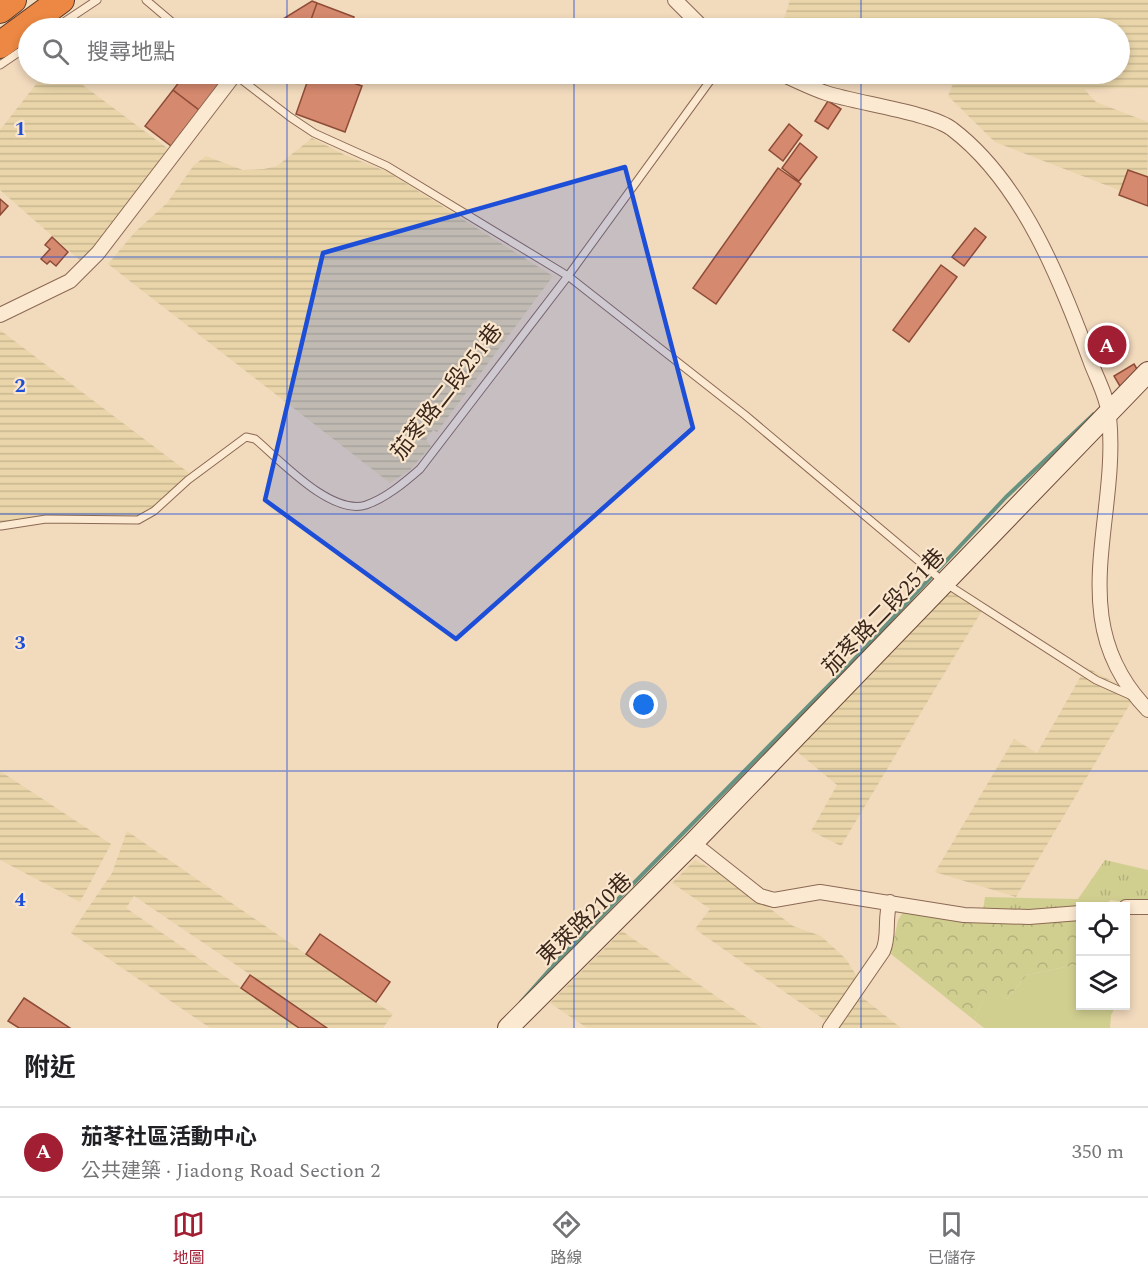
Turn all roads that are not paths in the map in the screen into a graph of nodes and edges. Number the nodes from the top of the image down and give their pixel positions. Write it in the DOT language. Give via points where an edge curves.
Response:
graph roads {
  1 [pos="13,0"];
  2 [pos="62,0"];
  3 [pos="97,0"];
  4 [pos="146,0"];
  5 [pos="675,0"];
  6 [pos="0,9"];
  7 [pos="37,18"];
  8 [pos="70,18"];
  9 [pos="167,18"];
  10 [pos="693,18"];
  11 [pos="18,32"];
  12 [pos="0,45"];
  13 [pos="18,53"];
  14 [pos="0,65"];
  15 [pos="227,84"];
  16 [pos="248,84"];
  17 [pos="708,84"];
  18 [pos="805,84"];
  19 [pos="568,276"];
  20 [pos="0,315"];
  21 [pos="1148,372"];
  22 [pos="1109,413"];
  23 [pos="1,526"];
  24 [pos="945,583"];
  25 [pos="1136,698"];
  26 [pos="1148,710"];
  27 [pos="693,843"];
  28 [pos="890,902"];
  29 [pos="1130,907"];
  30 [pos="1148,908"];
  31 [pos="1076,913"];
  32 [pos="508,1028"];
  33 [pos="830,1028"];
  1 -- 6 [label="highway"];
  2 -- 7 [label="highway"];
  3 -- 8 [label="lane"];
  4 -- 9 [label="lane"];
  5 -- 10 [label="street"];
  11 -- 12 [label="highway"];
  13 -- 14 [label="lane"];
  15 -- 20 [label="street" via="98,253 70,281"];
  16 -- 19 [label="lane" via="314,133 387,166"];
  17 -- 19 [label="lane, 茄苳路二段251巷"];
  18 -- 22 [label="street" via="951,128 980,155 1016,198 1057,278"];
  19 -- 23 [label="lane, 茄苳路二段251巷" via="420,470 399,488 365,506 340,504 321,494 255,439 246,437 138,520 46,519"];
  19 -- 24 [label="lane" via="745,415"];
  21 -- 22 [label="street, 茄苳路二段251巷"];
  22 -- 24 [label="street, 茄苳路二段251巷"];
  22 -- 25 [label="street" via="1111,460 1098,588 1108,649"];
  24 -- 25 [label="lane" via="1096,680"];
  24 -- 27 [label="street, 茄苳路二段251巷"];
  25 -- 26 [label="street"];
  27 -- 28 [label="street" via="760,896 774,900 829,892"];
  27 -- 32 [label="street, 東萊路210巷"];
  28 -- 31 [label="street" via="964,915"];
  28 -- 33 [label="street" via="887,943"];
  29 -- 30 [label="street"];
}
